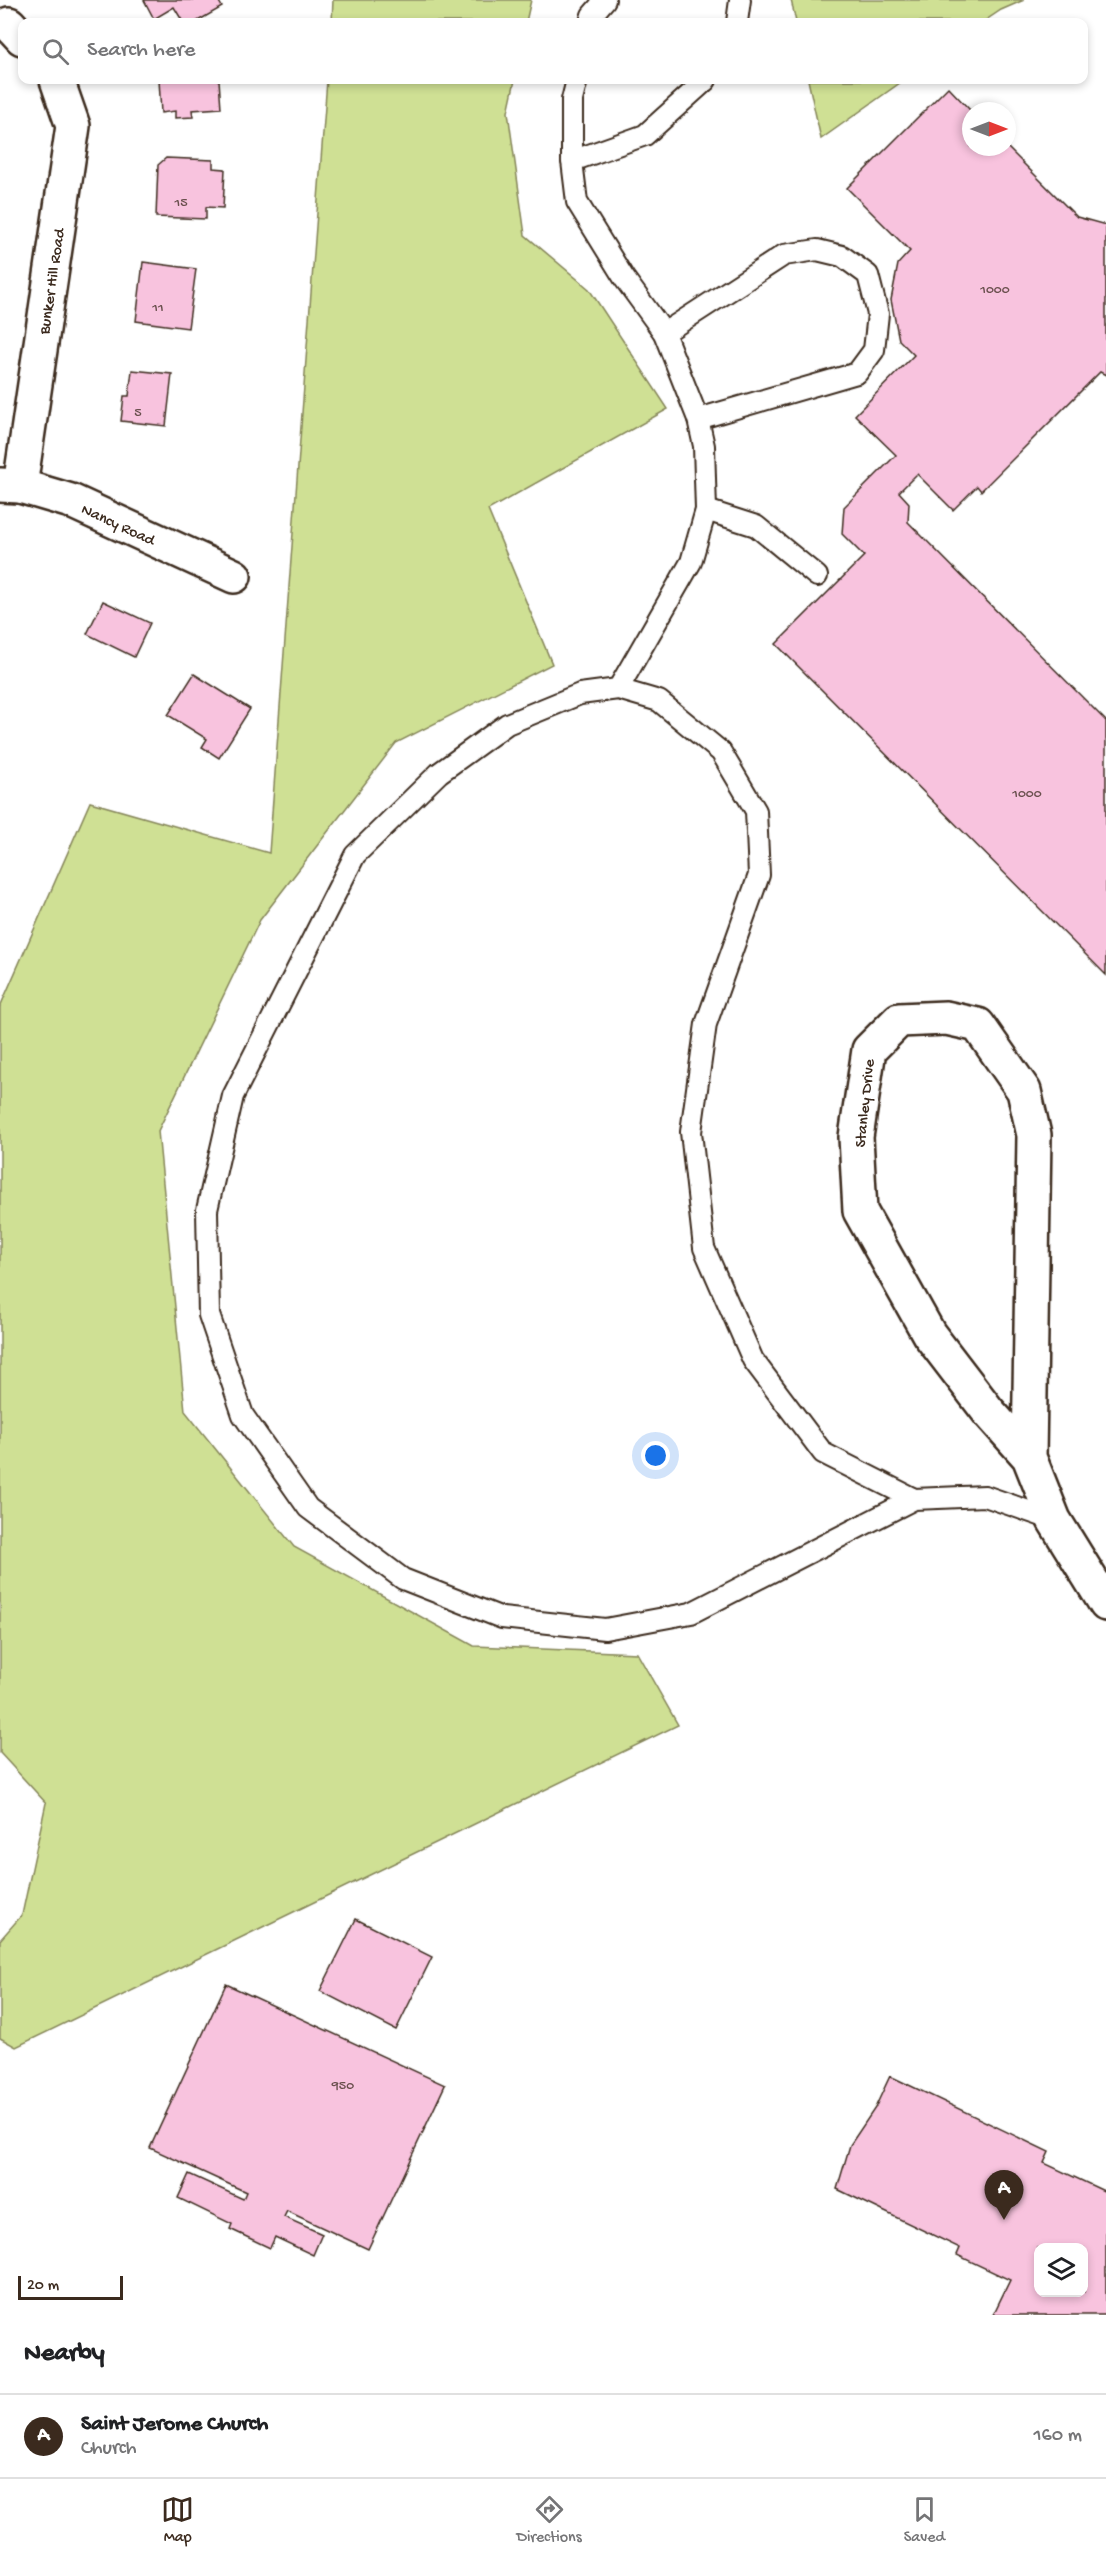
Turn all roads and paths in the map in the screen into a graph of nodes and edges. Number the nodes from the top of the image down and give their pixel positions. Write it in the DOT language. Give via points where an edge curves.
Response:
graph roads {
  1 [pos="606,0"];
  2 [pos="740,0"];
  3 [pos="591,18"];
  4 [pos="738,18"];
  5 [pos="58,84"];
  6 [pos="576,84"];
  7 [pos="702,84"];
  8 [pos="572,160"];
  9 [pos="664,333"];
  10 [pos="698,419"];
  11 [pos="10,486"];
  12 [pos="706,510"];
  13 [pos="234,576"];
  14 [pos="817,576"];
  15 [pos="618,689"];
  16 [pos="1029,1457"];
  17 [pos="915,1499"];
  18 [pos="1054,1520"];
  19 [pos="1106,1604"];
  1 -- 3 [label="lane"];
  2 -- 4 [label="lane"];
  5 -- 11 [label="street, Bunker Hill Road" via="73,126"];
  6 -- 8 [label="lane" via="572,100"];
  7 -- 8 [label="lane" via="645,135"];
  8 -- 9 [label="lane" via="577,202"];
  9 -- 10 [label="lane"];
  9 -- 10 [label="lane" via="784,255 817,250 842,256 868,275 878,314 874,350 858,373"];
  10 -- 12 [label="lane" via="704,446"];
  11 -- 13 [label="street, Nancy Road" via="71,501"];
  12 -- 14 [label="lane" via="756,526"];
  12 -- 15 [label="lane" via="691,562"];
  15 -- 17 [label="lane" via="659,701 721,752 756,811 759,875 706,1024 691,1132 704,1248 753,1360 823,1453"];
  15 -- 17 [label="lane" via="579,694 507,724 439,773 355,855 234,1096 207,1210 209,1315 243,1415 308,1508 403,1579 502,1618 605,1629 691,1613"];
  16 -- 16 [label="street, Stanley Drive" via="1034,1135 1024,1091 978,1025 946,1018 899,1020 869,1050 856,1137 860,1211 929,1334"];
  16 -- 18 [label="street, Stanley Drive"];
  17 -- 18 [label="lane" via="985,1496"];
  18 -- 19 [label="street, Stanley Drive"];
}
